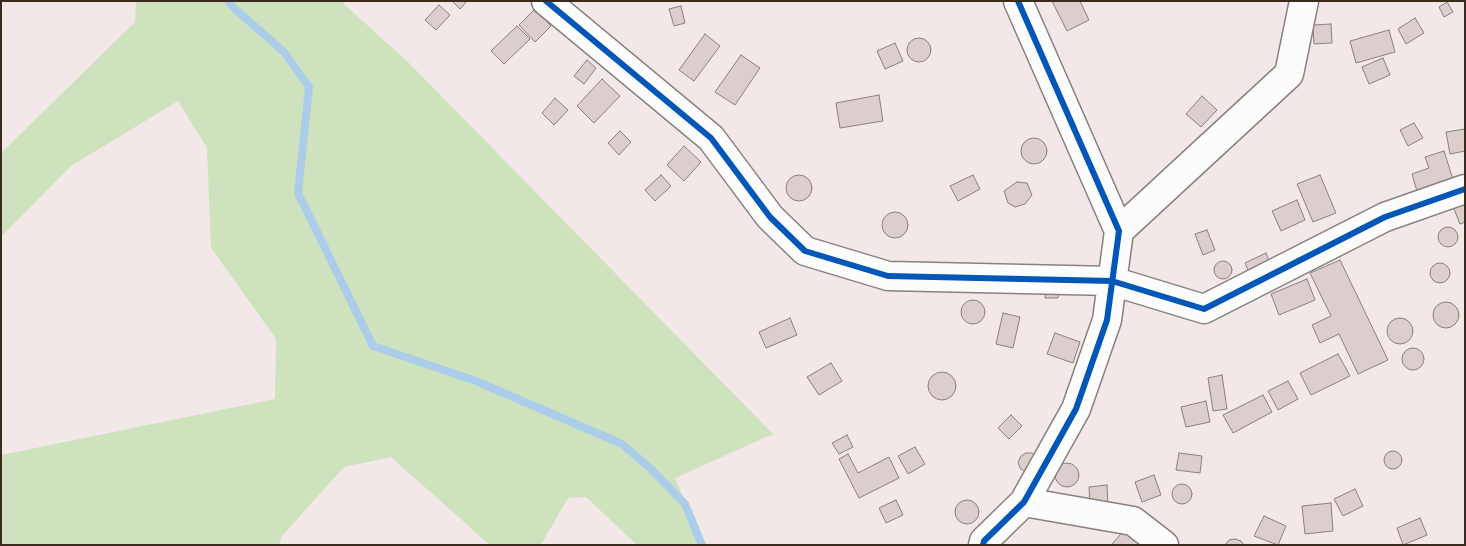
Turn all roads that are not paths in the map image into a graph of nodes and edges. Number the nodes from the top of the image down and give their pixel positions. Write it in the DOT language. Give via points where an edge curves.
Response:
graph roads {
  1 [pos="546,1"];
  2 [pos="1018,1"];
  3 [pos="1304,1"];
  4 [pos="1465,189"];
  5 [pos="1119,231"];
  6 [pos="1112,281"];
  7 [pos="1024,502"];
  8 [pos="983,545"];
  9 [pos="1164,545"];
  1 -- 6 [label="street" via="711,138 770,217 805,251 888,276"];
  2 -- 5 [label="street"];
  3 -- 5 [label="street" via="1289,74"];
  4 -- 6 [label="street" via="1385,217 1204,309"];
  5 -- 6 [label="street"];
  6 -- 7 [label="street" via="1107,320 1076,408"];
  7 -- 8 [label="street"];
  7 -- 9 [label="street" via="1133,522"];
}
